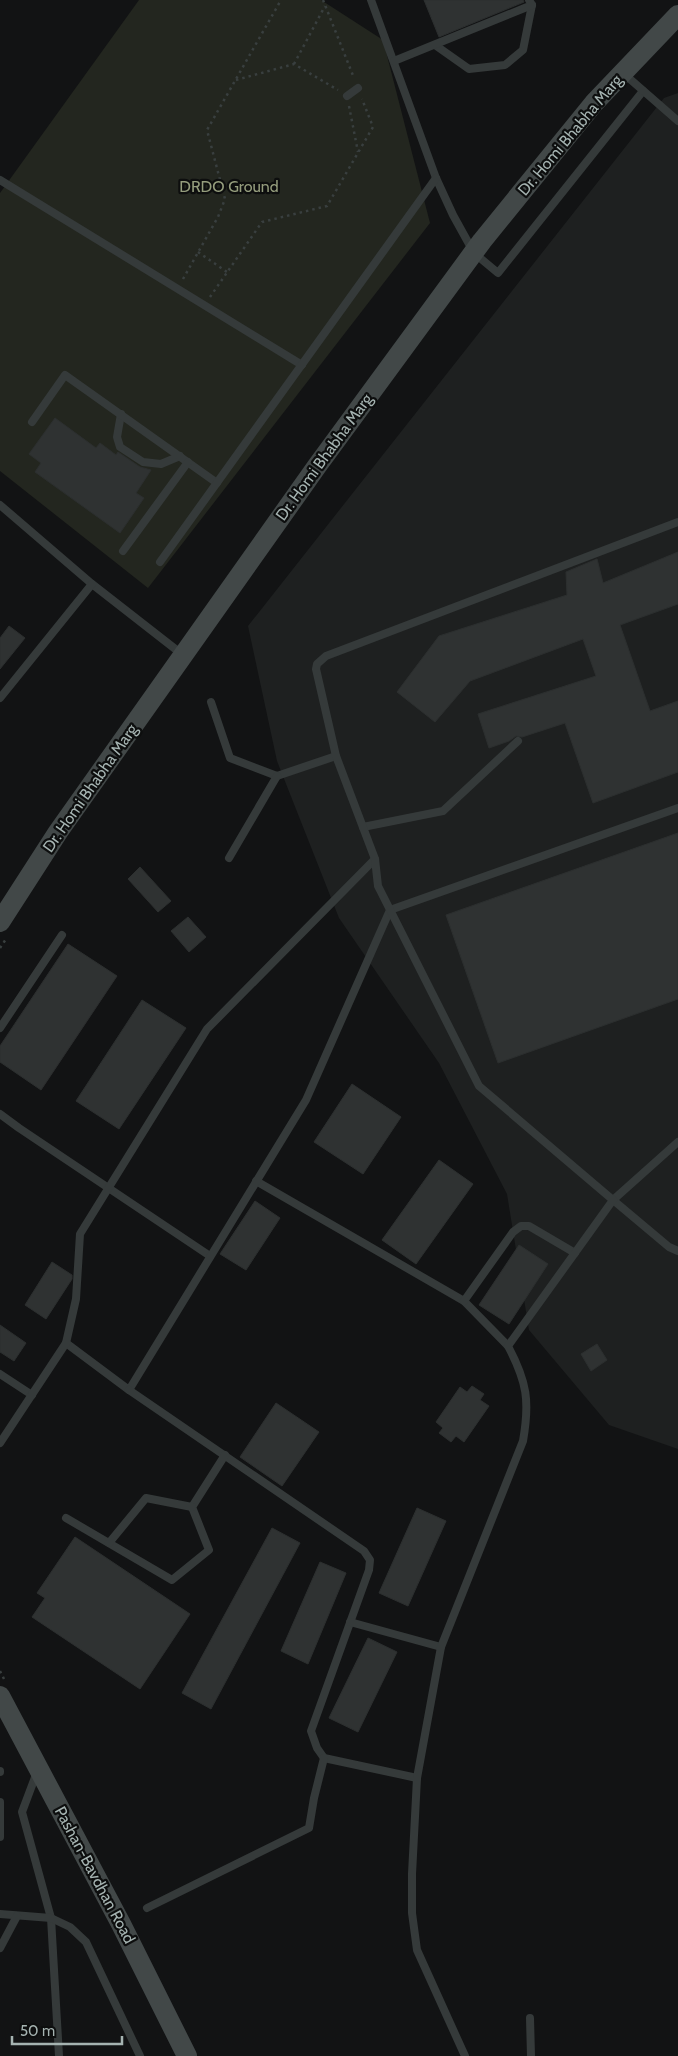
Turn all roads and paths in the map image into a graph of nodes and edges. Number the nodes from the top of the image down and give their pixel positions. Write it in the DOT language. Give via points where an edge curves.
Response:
graph roads {
  1 [pos="281,0"];
  2 [pos="323,0"];
  3 [pos="371,0"];
  4 [pos="531,3"];
  5 [pos="326,6"];
  6 [pos="678,15"];
  7 [pos="436,45"];
  8 [pos="394,61"];
  9 [pos="294,64"];
  10 [pos="623,73"];
  11 [pos="236,80"];
  12 [pos="358,88"];
  13 [pos="643,90"];
  14 [pos="347,96"];
  15 [pos="678,121"];
  16 [pos="358,153"];
  17 [pos="436,178"];
  18 [pos="0,180"];
  19 [pos="198,252"];
  20 [pos="474,253"];
  21 [pos="227,272"];
  22 [pos="178,289"];
  23 [pos="204,305"];
  24 [pos="302,365"];
  25 [pos="120,414"];
  26 [pos="32,422"];
  27 [pos="180,456"];
  28 [pos="188,462"];
  29 [pos="218,483"];
  30 [pos="0,505"];
  31 [pos="678,522"];
  32 [pos="123,551"];
  33 [pos="160,562"];
  34 [pos="92,584"];
  35 [pos="183,655"];
  36 [pos="0,698"];
  37 [pos="212,702"];
  38 [pos="518,741"];
  39 [pos="336,756"];
  40 [pos="277,776"];
  41 [pos="678,808"];
  42 [pos="363,827"];
  43 [pos="229,858"];
  44 [pos="375,860"];
  45 [pos="390,910"];
  46 [pos="3,930"];
  47 [pos="62,935"];
  48 [pos="0,948"];
  49 [pos="0,1028"];
  50 [pos="0,1114"];
  51 [pos="678,1142"];
  52 [pos="256,1181"];
  53 [pos="109,1190"];
  54 [pos="613,1200"];
  55 [pos="678,1251"];
  56 [pos="575,1253"];
  57 [pos="210,1256"];
  58 [pos="464,1301"];
  59 [pos="66,1343"];
  60 [pos="508,1346"];
  61 [pos="0,1374"];
  62 [pos="129,1390"];
  63 [pos="32,1395"];
  64 [pos="0,1443"];
  65 [pos="225,1456"];
  66 [pos="192,1507"];
  67 [pos="66,1518"];
  68 [pos="109,1543"];
  69 [pos="350,1622"];
  70 [pos="441,1647"];
  71 [pos="0,1696"];
  72 [pos="324,1758"];
  73 [pos="38,1770"];
  74 [pos="417,1778"];
  75 [pos="0,1802"];
  76 [pos="0,1837"];
  77 [pos="147,1908"];
  78 [pos="0,1914"];
  79 [pos="16,1916"];
  80 [pos="51,1918"];
  81 [pos="0,1948"];
  82 [pos="530,2018"];
  83 [pos="58,2056"];
  84 [pos="140,2056"];
  85 [pos="187,2056"];
  86 [pos="465,2056"];
  87 [pos="531,2056"];
  1 -- 11 [label="path"];
  2 -- 5 [label="path"];
  3 -- 8 [label="lane"];
  4 -- 7 [label="lane"];
  4 -- 7 [label="lane" via="523,50 505,64 469,69"];
  5 -- 9 [label="path"];
  5 -- 12 [label="path"];
  6 -- 10 [label="main road, Dr. Homi Bhabha Marg"];
  7 -- 8 [label="lane"];
  8 -- 17 [label="lane"];
  9 -- 11 [label="path"];
  9 -- 14 [label="path"];
  10 -- 13 [label="lane"];
  10 -- 20 [label="main road, Dr. Homi Bhabha Marg" via="594,103"];
  11 -- 19 [label="path" via="207,130 225,199"];
  12 -- 14 [label="lane"];
  12 -- 16 [label="path" via="373,128"];
  13 -- 15 [label="lane"];
  13 -- 20 [label="lane" via="498,273"];
  14 -- 16 [label="path"];
  16 -- 21 [label="path" via="327,206 262,222"];
  17 -- 20 [label="lane"];
  17 -- 24 [label="lane"];
  18 -- 22 [label="lane"];
  19 -- 21 [label="path"];
  19 -- 22 [label="path"];
  20 -- 35 [label="main road, Dr. Homi Bhabha Marg"];
  21 -- 23 [label="path"];
  22 -- 23 [label="lane"];
  23 -- 24 [label="lane"];
  24 -- 29 [label="lane"];
  25 -- 26 [label="lane" via="65,375"];
  25 -- 27 [label="lane"];
  25 -- 27 [label="lane" via="117,437 120,447 143,462 161,464"];
  27 -- 28 [label="lane"];
  28 -- 29 [label="lane"];
  28 -- 32 [label="lane"];
  29 -- 33 [label="lane"];
  30 -- 34 [label="lane"];
  31 -- 39 [label="lane" via="326,656 317,664 316,674"];
  34 -- 35 [label="lane"];
  34 -- 36 [label="lane"];
  35 -- 46 [label="main road, Dr. Homi Bhabha Marg" via="58,832"];
  37 -- 40 [label="lane" via="230,758"];
  38 -- 42 [label="lane" via="444,811"];
  39 -- 40 [label="lane"];
  39 -- 42 [label="lane"];
  40 -- 43 [label="lane"];
  41 -- 45 [label="lane"];
  42 -- 44 [label="lane"];
  44 -- 45 [label="lane" via="378,886"];
  44 -- 53 [label="lane" via="207,1028"];
  45 -- 52 [label="lane" via="306,1100"];
  45 -- 54 [label="lane" via="479,1086"];
  46 -- 48 [label="path"];
  47 -- 49 [label="lane"];
  50 -- 53 [label="lane"];
  51 -- 54 [label="lane"];
  52 -- 57 [label="lane"];
  52 -- 58 [label="lane"];
  53 -- 57 [label="lane"];
  53 -- 59 [label="lane" via="80,1234 76,1299"];
  54 -- 55 [label="lane" via="669,1248"];
  54 -- 56 [label="lane"];
  56 -- 58 [label="lane" via="529,1226 521,1226 513,1232"];
  56 -- 60 [label="lane"];
  57 -- 62 [label="lane"];
  58 -- 60 [label="lane"];
  59 -- 62 [label="lane"];
  59 -- 63 [label="lane"];
  60 -- 70 [label="lane" via="527,1396 523,1441"];
  61 -- 63 [label="lane"];
  62 -- 65 [label="lane"];
  63 -- 64 [label="lane"];
  65 -- 66 [label="lane"];
  65 -- 69 [label="lane" via="364,1551 370,1560 369,1570"];
  66 -- 68 [label="lane" via="146,1498"];
  66 -- 68 [label="lane" via="209,1550 172,1580"];
  67 -- 68 [label="lane"];
  69 -- 70 [label="lane"];
  69 -- 72 [label="lane" via="311,1731"];
  70 -- 74 [label="lane"];
  71 -- 73 [label="main road, Pashan-Bavdhan Road"];
  72 -- 74 [label="lane"];
  72 -- 77 [label="lane" via="309,1828"];
  73 -- 80 [label="lane" via="22,1812"];
  73 -- 85 [label="main road, Pashan-Bavdhan Road"];
  74 -- 86 [label="lane" via="412,1913 417,1950"];
  75 -- 76 [label="lane"];
  78 -- 79 [label="lane"];
  79 -- 80 [label="lane"];
  79 -- 81 [label="lane"];
  80 -- 83 [label="lane"];
  80 -- 84 [label="lane" via="86,1942"];
  82 -- 87 [label="lane"];
}
